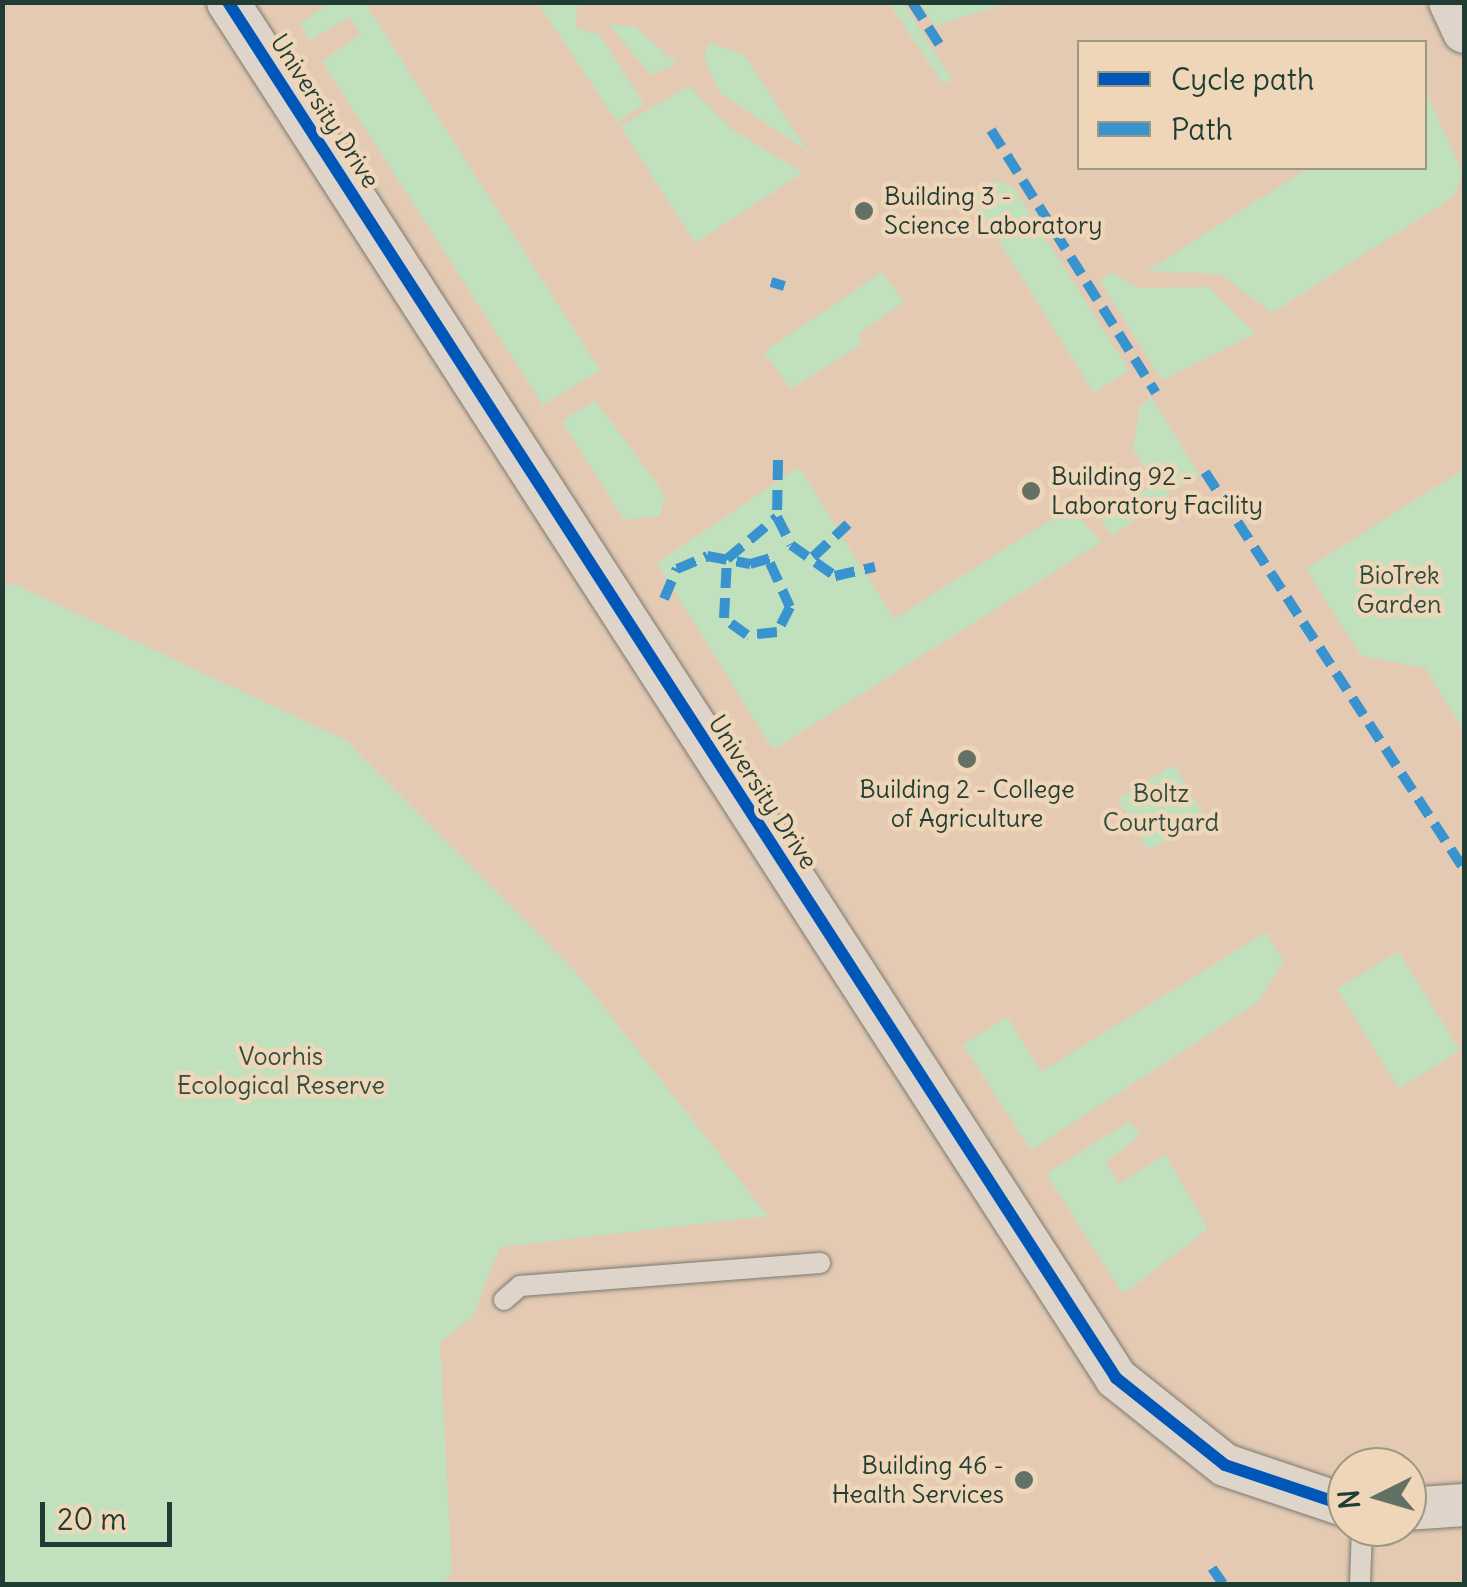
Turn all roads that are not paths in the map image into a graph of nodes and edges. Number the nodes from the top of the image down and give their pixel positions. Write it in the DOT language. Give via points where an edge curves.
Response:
graph roads {
  1 [pos="228,2"];
  2 [pos="1450,2"];
  3 [pos="1464,32"];
  4 [pos="820,1263"];
  5 [pos="504,1300"];
  6 [pos="1327,1499"];
  7 [pos="1464,1505"];
  8 [pos="1427,1508"];
  9 [pos="1361,1547"];
  10 [pos="1360,1584"];
  1 -- 6 [label="street, University Drive" via="1116,1378 1225,1466"];
  2 -- 3 [label="street"];
  4 -- 5 [label="lane" via="520,1286"];
  7 -- 8 [label="street"];
  9 -- 10 [label="lane"];
}
